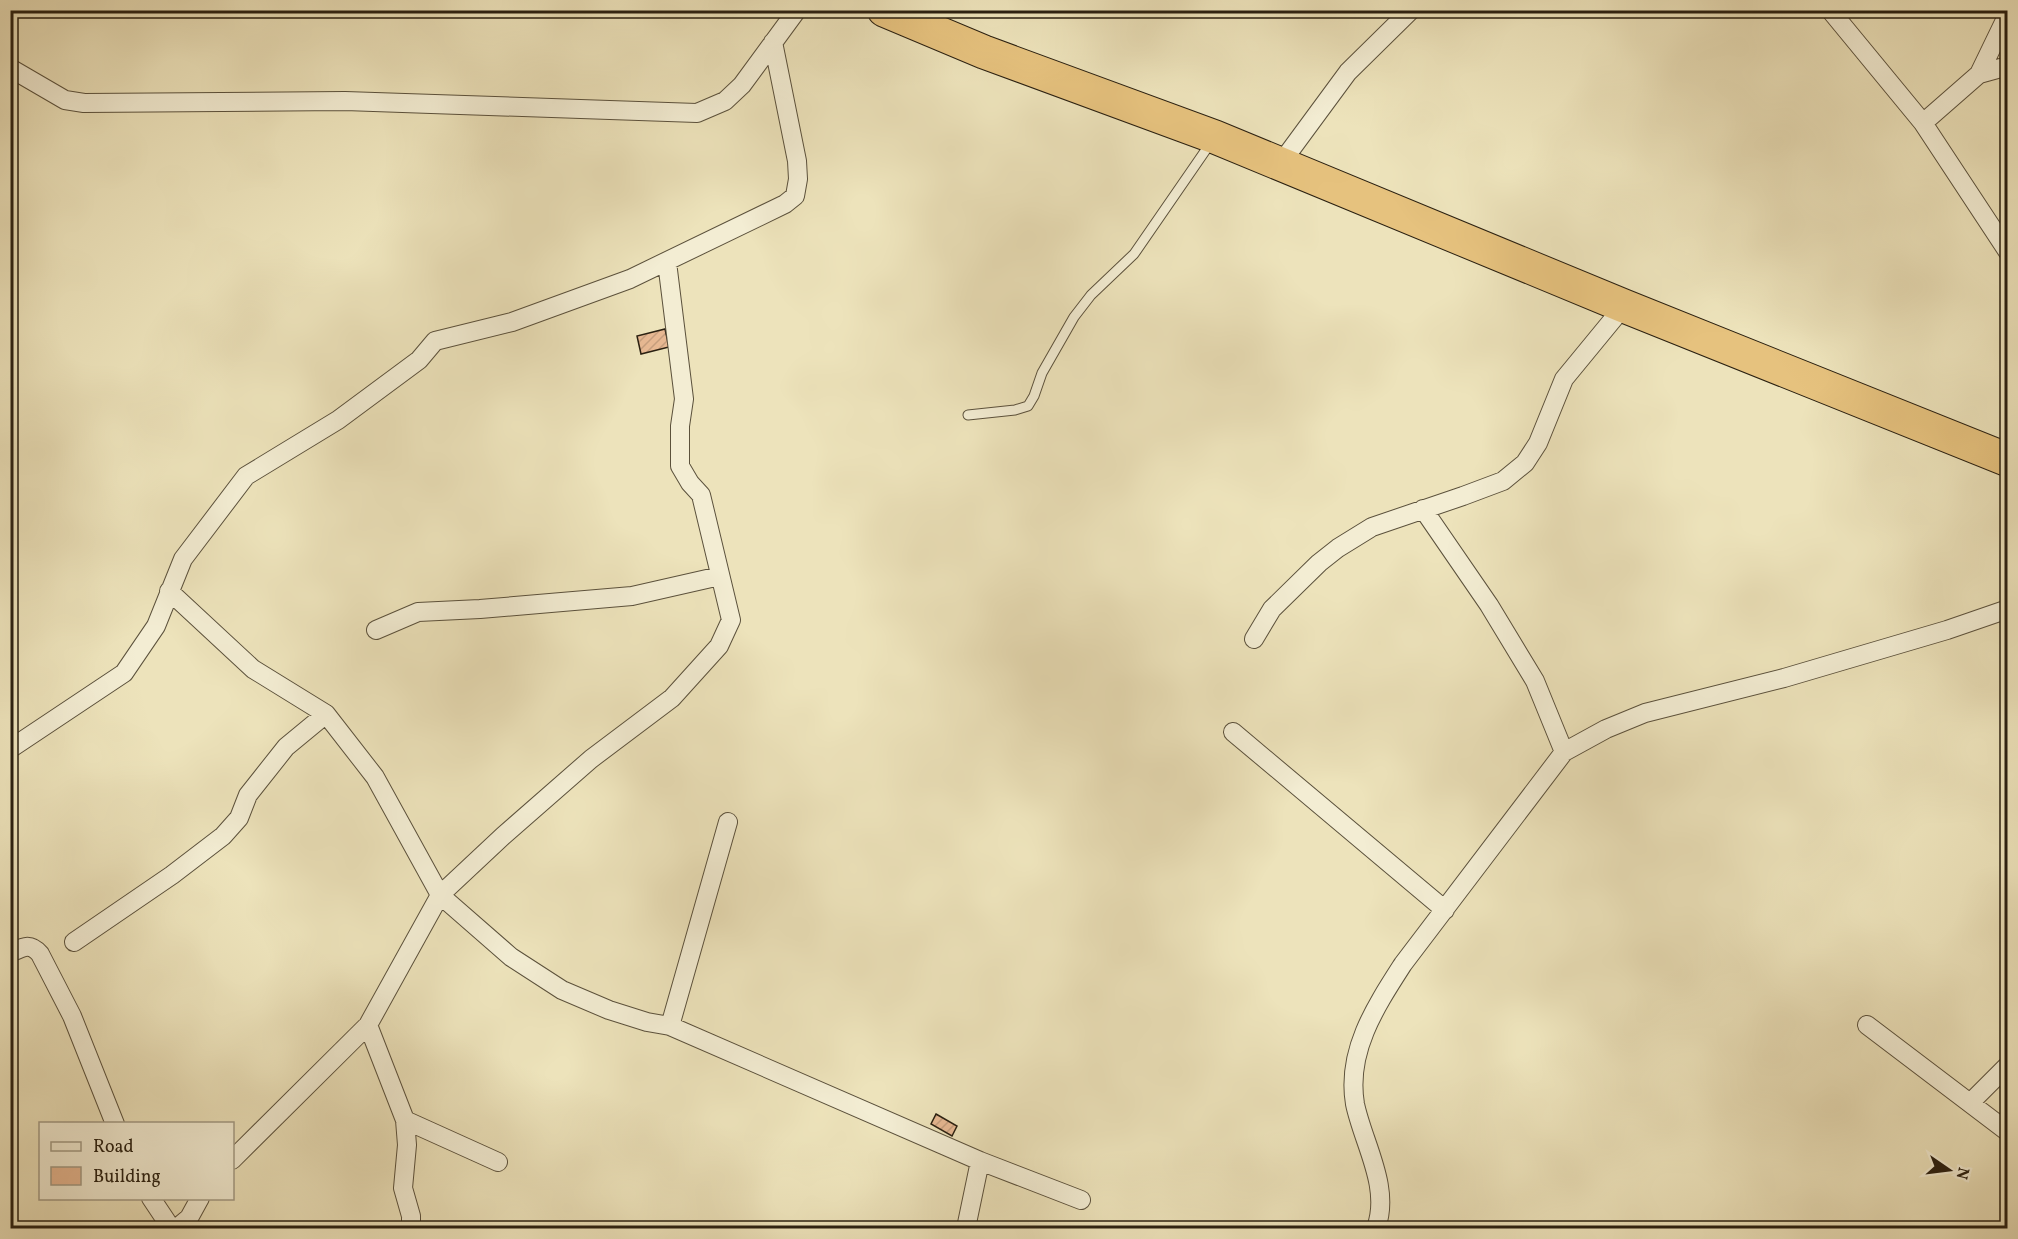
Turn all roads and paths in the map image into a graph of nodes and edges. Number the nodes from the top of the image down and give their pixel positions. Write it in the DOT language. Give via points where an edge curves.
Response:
graph roads {
  1 [pos="797,10"];
  2 [pos="884,10"];
  3 [pos="1412,10"];
  4 [pos="1830,10"];
  5 [pos="2007,14"];
  6 [pos="773,42"];
  7 [pos="2007,66"];
  8 [pos="10,68"];
  9 [pos="1979,74"];
  10 [pos="1923,123"];
  11 [pos="1215,137"];
  12 [pos="1281,163"];
  13 [pos="2007,252"];
  14 [pos="667,262"];
  15 [pos="1624,306"];
  16 [pos="968,415"];
  17 [pos="2007,460"];
  18 [pos="1423,509"];
  19 [pos="720,576"];
  20 [pos="169,591"];
  21 [pos="2007,609"];
  22 [pos="376,630"];
  23 [pos="1254,639"];
  24 [pos="326,714"];
  25 [pos="1233,732"];
  26 [pos="10,749"];
  27 [pos="1564,752"];
  28 [pos="728,822"];
  29 [pos="440,895"];
  30 [pos="1445,910"];
  31 [pos="74,942"];
  32 [pos="10,953"];
  33 [pos="368,1025"];
  34 [pos="1867,1025"];
  35 [pos="670,1026"];
  36 [pos="2007,1065"];
  37 [pos="1970,1103"];
  38 [pos="405,1120"];
  39 [pos="114,1122"];
  40 [pos="2007,1132"];
  41 [pos="234,1158"];
  42 [pos="980,1161"];
  43 [pos="498,1162"];
  44 [pos="151,1200"];
  45 [pos="199,1200"];
  46 [pos="1081,1200"];
  47 [pos="171,1228"];
  48 [pos="177,1228"];
  49 [pos="411,1228"];
  50 [pos="966,1228"];
  51 [pos="1376,1228"];
  1 -- 6 [label="street"];
  2 -- 11 [label="highway" via="984,52"];
  3 -- 12 [label="street" via="1348,72"];
  4 -- 10 [label="street"];
  5 -- 9 [label="street"];
  6 -- 8 [label="street" via="742,85 725,101 697,113 345,101 84,103 65,100"];
  6 -- 14 [label="street" via="797,161 795,196"];
  7 -- 9 [label="street"];
  9 -- 10 [label="street"];
  10 -- 13 [label="street"];
  11 -- 12 [label="highway"];
  11 -- 16 [label="lane" via="1134,254 1074,317 1028,406"];
  12 -- 15 [label="highway"];
  14 -- 19 [label="street" via="684,399 680,466 701,495"];
  14 -- 20 [label="street" via="512,322 435,341 419,360 338,420 246,476 183,559"];
  15 -- 17 [label="highway"];
  15 -- 18 [label="street" via="1564,379 1538,443 1525,463 1503,481"];
  18 -- 23 [label="street" via="1372,527 1338,548 1272,609"];
  18 -- 27 [label="street" via="1535,681"];
  19 -- 22 [label="street" via="632,596 418,612"];
  19 -- 29 [label="street" via="730,620 719,646 672,698 591,759"];
  20 -- 24 [label="street" via="253,669"];
  20 -- 26 [label="street" via="156,626 124,673"];
  21 -- 27 [label="street" via="1784,678 1645,713"];
  24 -- 29 [label="street" via="375,777"];
  24 -- 31 [label="street" via="286,747 248,795 239,818 223,836"];
  25 -- 30 [label="street"];
  27 -- 30 [label="street"];
  28 -- 35 [label="street"];
  29 -- 33 [label="street"];
  29 -- 35 [label="street" via="511,957 562,990 609,1010"];
  30 -- 51 [label="street" via="1381,998 1364,1028 1356,1059 1355,1103 1376,1165"];
  32 -- 39 [label="street" via="30,946 40,954 72,1016"];
  33 -- 38 [label="street"];
  33 -- 41 [label="street"];
  34 -- 37 [label="street"];
  35 -- 42 [label="street"];
  36 -- 37 [label="street"];
  37 -- 40 [label="street"];
  38 -- 43 [label="street"];
  38 -- 49 [label="street" via="403,1188"];
  42 -- 46 [label="street"];
  42 -- 50 [label="street"];
  44 -- 47 [label="street"];
  45 -- 48 [label="street" via="189,1218"];
}
